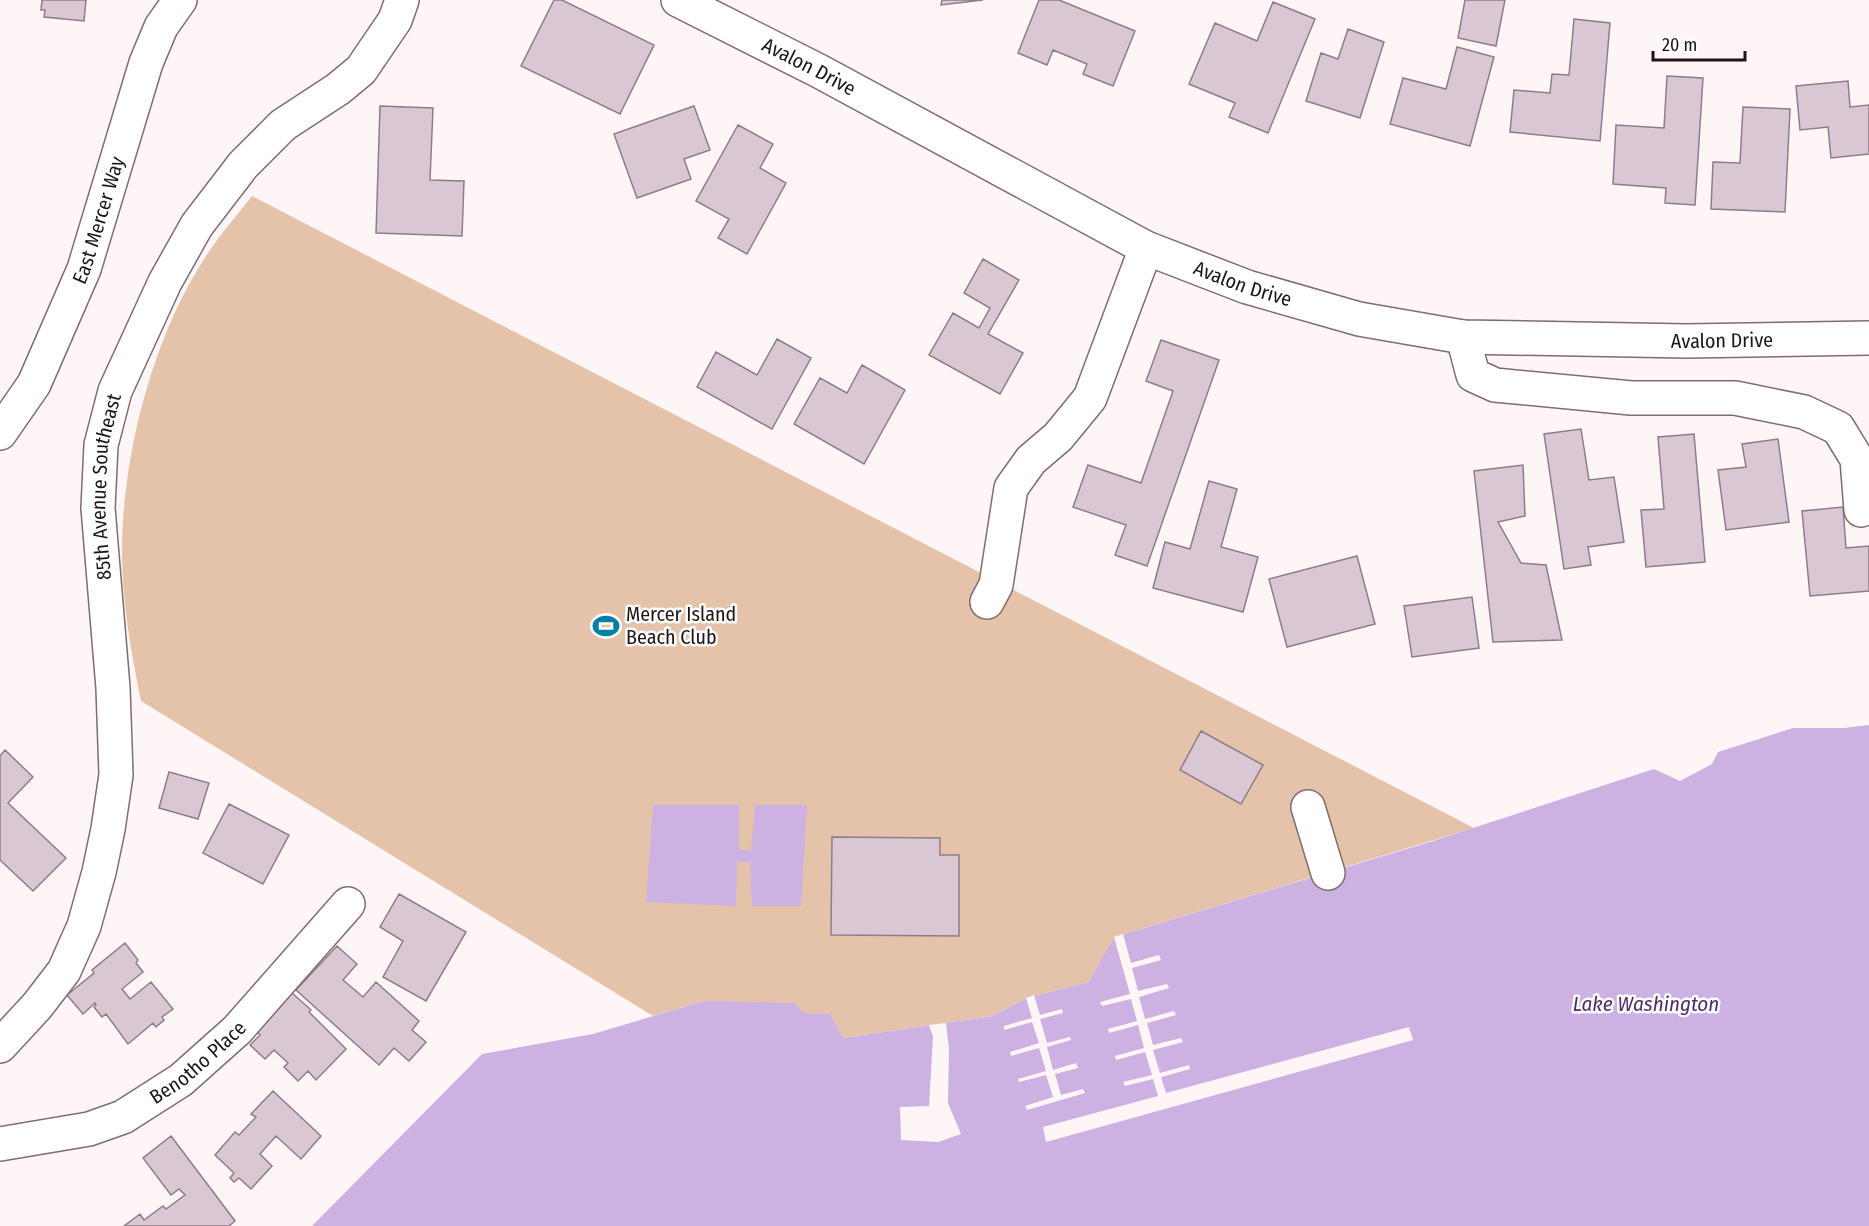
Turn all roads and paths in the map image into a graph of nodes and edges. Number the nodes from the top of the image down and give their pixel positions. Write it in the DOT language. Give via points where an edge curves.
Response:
graph roads {
  1 [pos="180,0"];
  2 [pos="402,0"];
  3 [pos="678,0"];
  4 [pos="1146,248"];
  5 [pos="1463,337"];
  6 [pos="1869,338"];
  7 [pos="0,433"];
  8 [pos="1861,510"];
  9 [pos="987,602"];
  10 [pos="1308,807"];
  11 [pos="1328,873"];
  12 [pos="348,904"];
  13 [pos="0,1046"];
  14 [pos="0,1144"];
  1 -- 7 [label="street, East Mercer Way" via="161,27 146,63 84,269 34,384"];
  2 -- 13 [label="street, 85th Avenue Southeast" via="395,20 361,70 283,124 243,165 197,225 165,282 115,391 101,445 98,508 116,764 108,829 84,926 64,971"];
  3 -- 4 [label="street, Avalon Drive" via="819,71"];
  4 -- 5 [label="street, Avalon Drive" via="1247,287 1359,319"];
  4 -- 9 [label="street" via="1090,398 1058,437 1031,460 1011,488 996,585"];
  5 -- 6 [label="street, Avalon Drive" via="1687,341"];
  5 -- 8 [label="street" via="1473,375 1495,385 1632,398 1735,398 1804,412 1838,428 1857,459"];
  10 -- 11 [label="street"];
  12 -- 14 [label="street, Benotho Place" via="237,1030 181,1080 123,1117 89,1129"];
}
